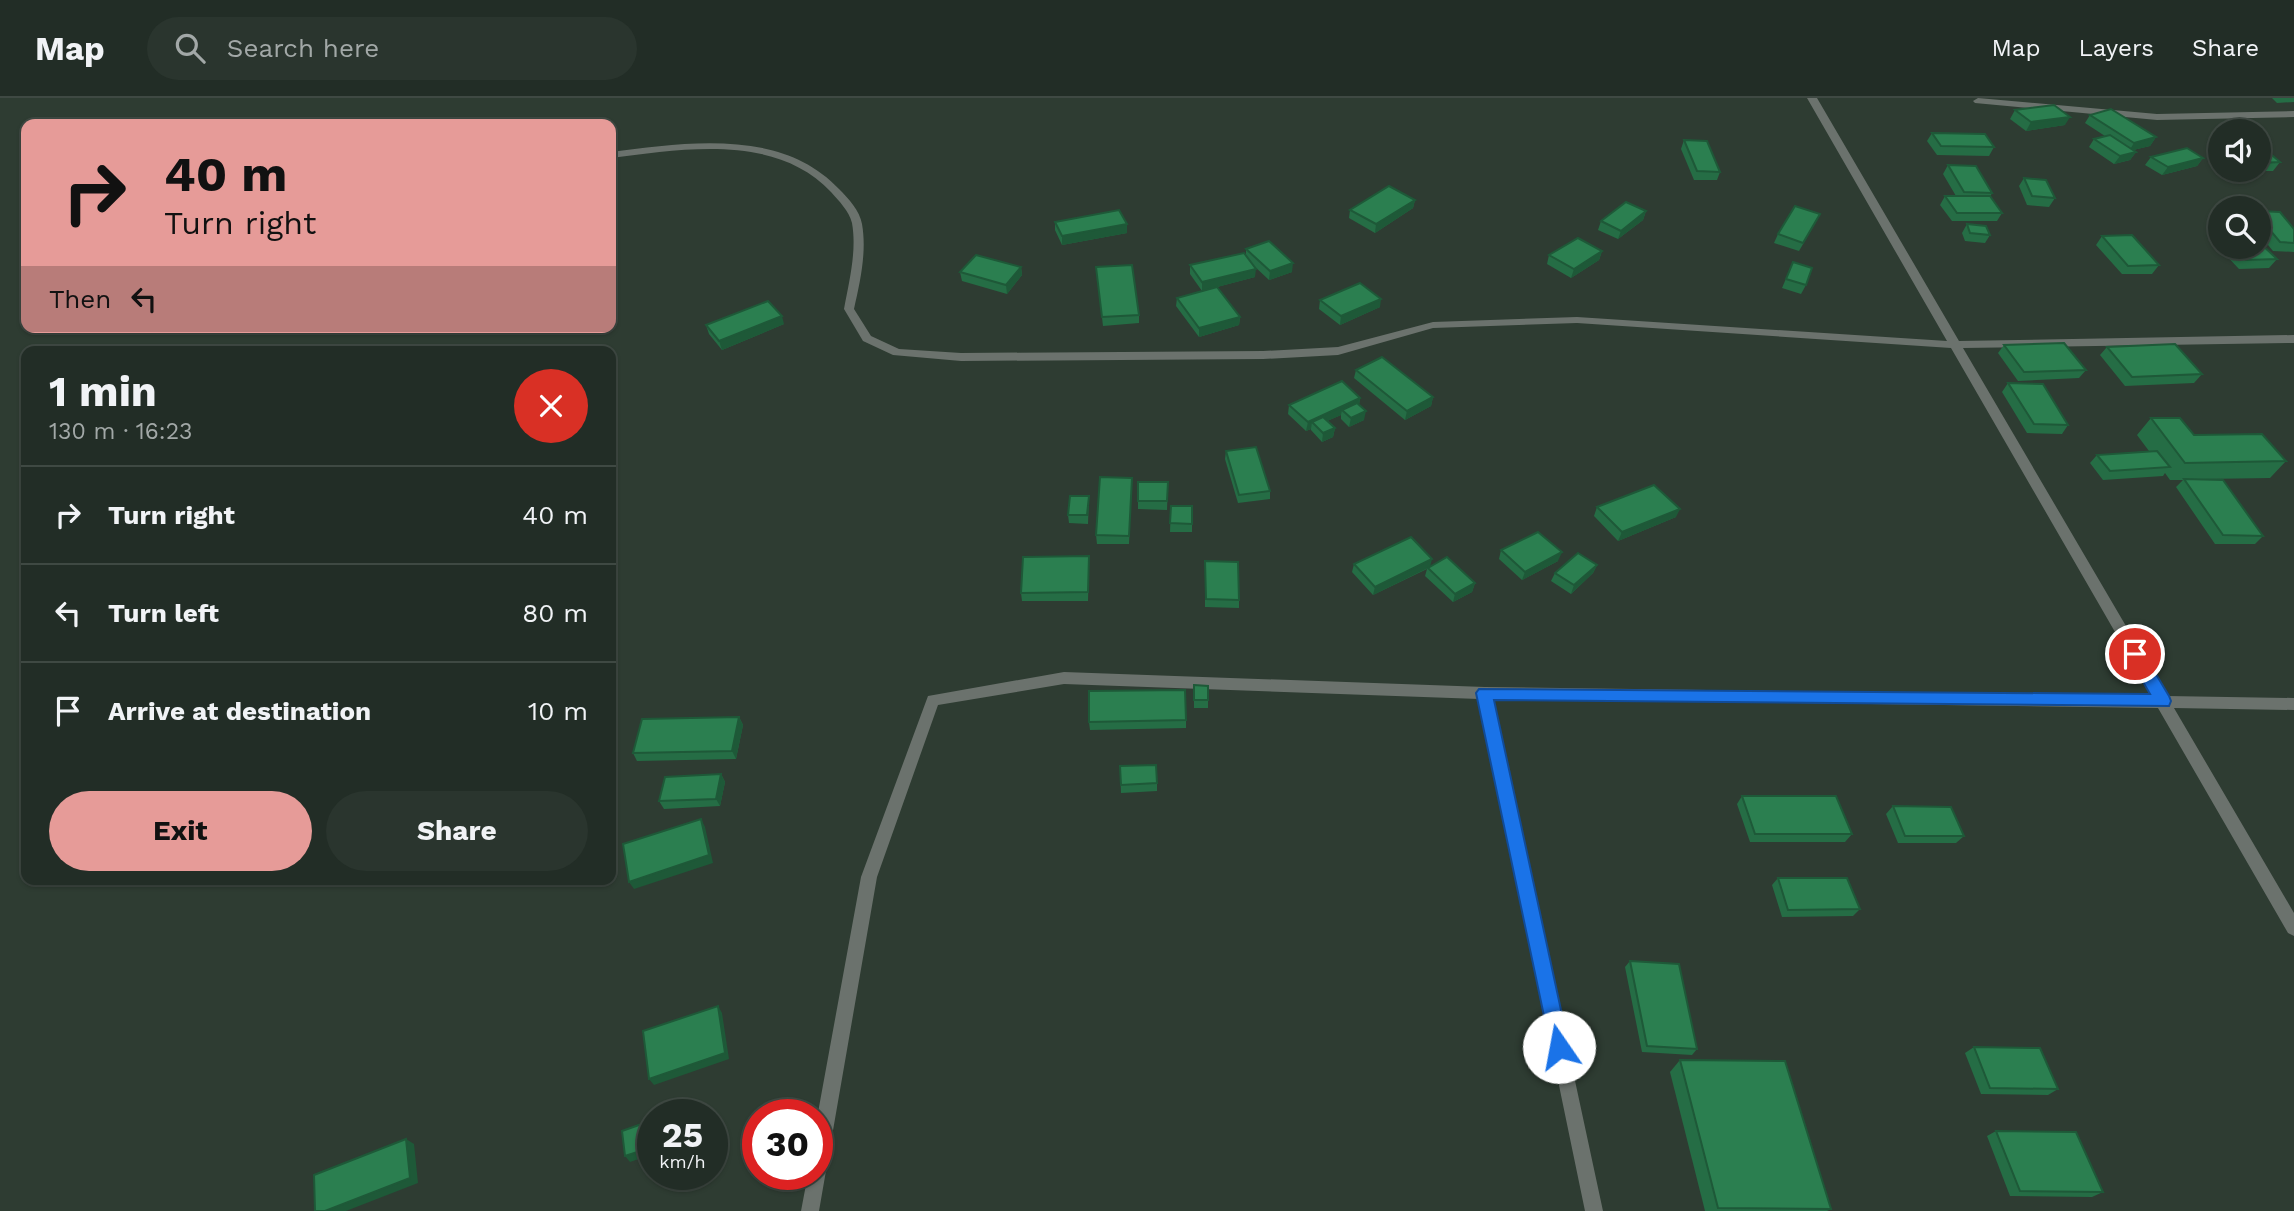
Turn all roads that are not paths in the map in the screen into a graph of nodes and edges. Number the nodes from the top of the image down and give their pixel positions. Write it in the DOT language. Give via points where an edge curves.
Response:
graph roads {
  1 [pos="1812,98"];
  2 [pos="1978,101"];
  3 [pos="2294,114"];
  4 [pos="616,154"];
  5 [pos="2294,339"];
  6 [pos="1955,345"];
  7 [pos="1485,693"];
  8 [pos="2163,701"];
  9 [pos="2294,704"];
  10 [pos="2294,928"];
  11 [pos="830,1099"];
  12 [pos="814,1190"];
  13 [pos="810,1211"];
  14 [pos="1594,1211"];
  1 -- 6 [label="street"];
  2 -- 3 [label="street" via="2157,117"];
  4 -- 6 [label="street" via="712,144 794,160 832,183 857,221 857,271 849,309 867,338 897,352 961,357 1263,355 1338,351 1433,325 1577,320"];
  5 -- 6 [label="street"];
  6 -- 8 [label="street"];
  7 -- 8 [label="street"];
  7 -- 11 [label="street" via="1064,678 933,699 869,877"];
  7 -- 14 [label="street"];
  8 -- 9 [label="street"];
  8 -- 10 [label="street"];
  12 -- 13 [label="street"];
}
